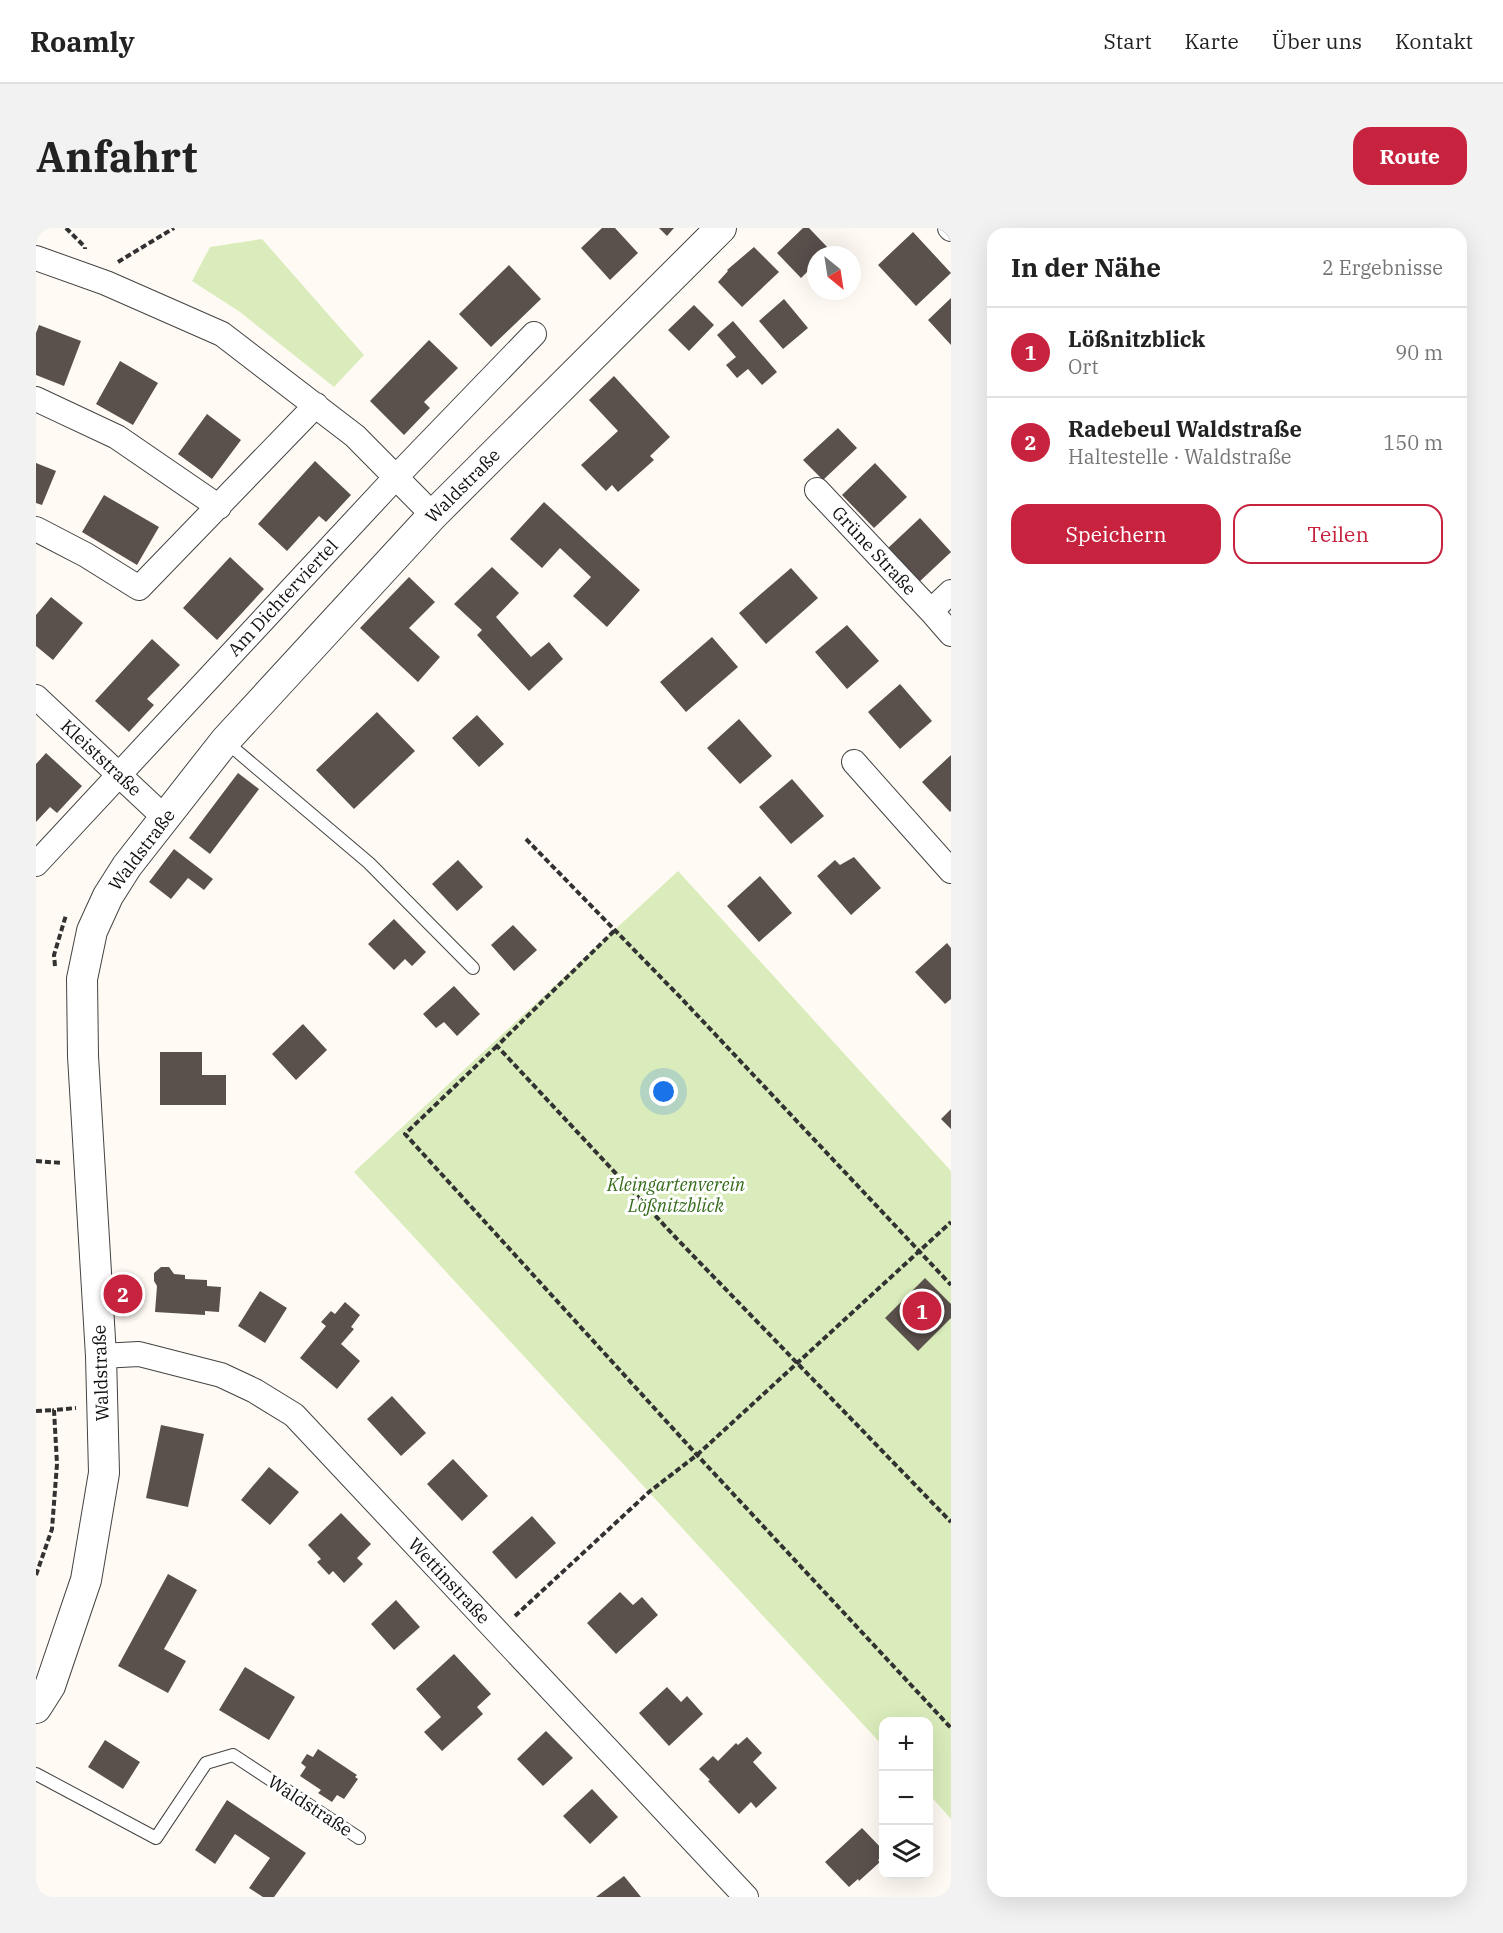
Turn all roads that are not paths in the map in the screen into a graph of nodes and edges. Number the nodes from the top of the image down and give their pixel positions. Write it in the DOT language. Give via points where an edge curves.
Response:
graph roads {
  1 [pos="721,228"];
  2 [pos="36,258"];
  3 [pos="534,334"];
  4 [pos="36,399"];
  5 [pos="316,405"];
  6 [pos="396,477"];
  7 [pos="817,490"];
  8 [pos="219,507"];
  9 [pos="434,515"];
  10 [pos="36,529"];
  11 [pos="951,592"];
  12 [pos="931,611"];
  13 [pos="951,634"];
  14 [pos="36,697"];
  15 [pos="225,741"];
  16 [pos="854,762"];
  17 [pos="118,775"];
  18 [pos="165,818"];
  19 [pos="36,864"];
  20 [pos="951,871"];
  21 [pos="474,968"];
  22 [pos="101,1356"];
  23 [pos="36,1708"];
  24 [pos="36,1774"];
  25 [pos="359,1838"];
  26 [pos="747,1897"];
  1 -- 9 [label="street, Waldstraße"];
  2 -- 5 [label="street" via="222,334"];
  3 -- 6 [label="street, Am Dichterviertel"];
  4 -- 8 [label="street" via="117,437"];
  5 -- 6 [label="street" via="355,436"];
  5 -- 8 [label="street"];
  6 -- 9 [label="street"];
  6 -- 17 [label="street, Am Dichterviertel"];
  7 -- 12 [label="street, Grüne Straße"];
  8 -- 10 [label="street" via="140,588"];
  9 -- 15 [label="street, Waldstraße"];
  11 -- 12 [label="street, Grüne Straße"];
  12 -- 13 [label="street, Grüne Straße"];
  14 -- 17 [label="street, Kleiststraße"];
  15 -- 18 [label="street, Waldstraße"];
  15 -- 21 [label="lane" via="369,863"];
  16 -- 20 [label="street"];
  17 -- 18 [label="street, Kleiststraße"];
  17 -- 19 [label="street, Am Dichterviertel"];
  18 -- 22 [label="street, Waldstraße" via="108,896 92,931 82,979"];
  22 -- 23 [label="street, Waldstraße" via="104,1473 86,1580 50,1686"];
  22 -- 26 [label="street, Wettinstraße" via="139,1353 221,1375 294,1416"];
  24 -- 25 [label="lane, Waldstraße" via="156,1838 206,1763 233,1755"];
}
